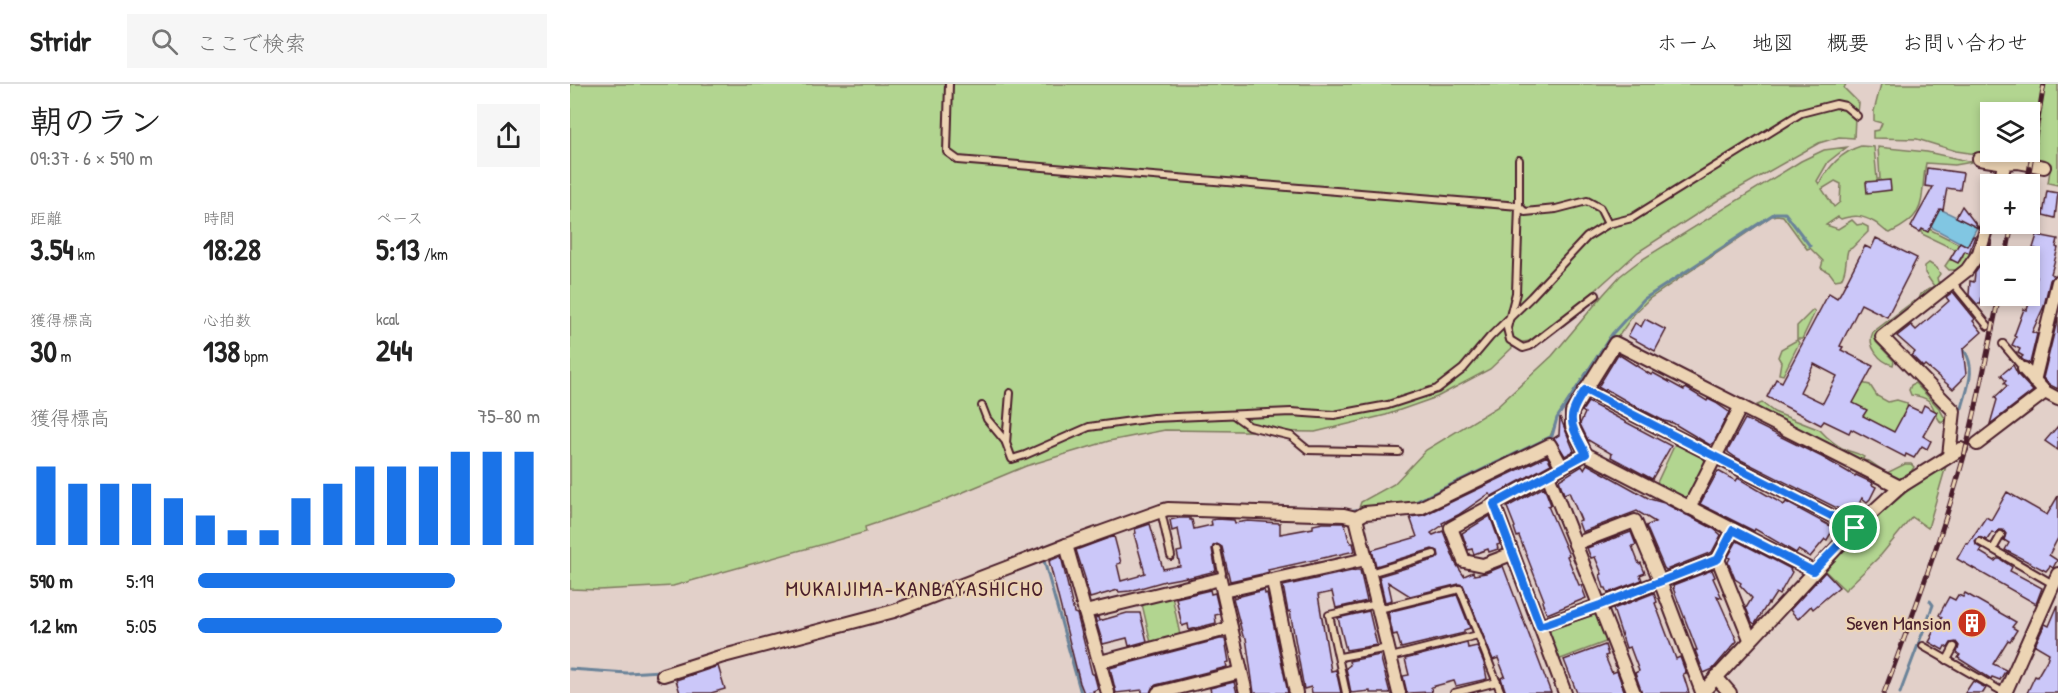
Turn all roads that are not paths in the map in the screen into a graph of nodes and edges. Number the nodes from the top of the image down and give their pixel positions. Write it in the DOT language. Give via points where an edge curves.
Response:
graph roads {
  1 [pos="949,84"];
  2 [pos="1857,116"];
  3 [pos="1979,159"];
  4 [pos="1519,160"];
  5 [pos="2006,163"];
  6 [pos="2044,167"];
  7 [pos="2003,174"];
  8 [pos="1519,206"];
  9 [pos="1608,224"];
  10 [pos="1985,234"];
  11 [pos="1952,282"];
  12 [pos="2058,282"];
  13 [pos="1596,295"];
  14 [pos="2056,297"];
  15 [pos="1510,318"];
  16 [pos="1988,326"];
  17 [pos="2003,344"];
  18 [pos="2024,369"];
  19 [pos="2034,381"];
  20 [pos="1585,390"];
  21 [pos="2046,392"];
  22 [pos="1010,393"];
  23 [pos="2058,399"];
  24 [pos="982,406"];
  25 [pos="1741,406"];
  26 [pos="1234,416"];
  27 [pos="1006,443"];
  28 [pos="1977,444"];
  29 [pos="1961,449"];
  30 [pos="1399,452"];
  31 [pos="1586,454"];
  32 [pos="1949,456"];
  33 [pos="1716,457"];
  34 [pos="1562,467"];
  35 [pos="1548,475"];
  36 [pos="1900,486"];
  37 [pos="1494,504"];
  38 [pos="1689,508"];
  39 [pos="1161,511"];
  40 [pos="1356,518"];
  41 [pos="1855,528"];
  42 [pos="1733,530"];
  43 [pos="2001,536"];
  44 [pos="1980,542"];
  45 [pos="1575,544"];
  46 [pos="1066,545"];
  47 [pos="1217,549"];
  48 [pos="1993,549"];
  49 [pos="1434,554"];
  50 [pos="1512,554"];
  51 [pos="1171,556"];
  52 [pos="1366,559"];
  53 [pos="1718,559"];
  54 [pos="1813,571"];
  55 [pos="1369,573"];
  56 [pos="2056,579"];
  57 [pos="1273,581"];
  58 [pos="1660,581"];
  59 [pos="1222,585"];
  60 [pos="1600,605"];
  61 [pos="1378,606"];
  62 [pos="1085,612"];
  63 [pos="1540,626"];
  64 [pos="1231,628"];
  65 [pos="1478,634"];
  66 [pos="1750,639"];
  67 [pos="1923,646"];
  68 [pos="1954,647"];
  69 [pos="1389,652"];
  70 [pos="1340,657"];
  71 [pos="1947,660"];
  72 [pos="1100,662"];
  73 [pos="1241,672"];
  74 [pos="663,675"];
  75 [pos="1716,678"];
  76 [pos="1497,682"];
  77 [pos="1471,691"];
  78 [pos="1108,693"];
  79 [pos="1158,693"];
  80 [pos="1246,693"];
  81 [pos="1296,693"];
  82 [pos="1346,693"];
  83 [pos="1399,693"];
  84 [pos="1454,693"];
  85 [pos="1501,693"];
  86 [pos="1566,693"];
  87 [pos="1634,693"];
  88 [pos="1702,693"];
  89 [pos="1730,693"];
  90 [pos="2005,693"];
  1 -- 8 [label="lane" via="947,152 958,160"];
  2 -- 9 [label="lane" via="1836,104 1801,113 1632,218"];
  3 -- 5 [label="street"];
  4 -- 8 [label="lane"];
  5 -- 6 [label="street"];
  5 -- 7 [label="street"];
  8 -- 9 [label="lane" via="1525,212 1587,201 1600,208"];
  8 -- 15 [label="lane" via="1516,293"];
  9 -- 15 [label="lane" via="1587,237"];
  10 -- 11 [label="street" via="1979,253"];
  11 -- 16 [label="lane"];
  11 -- 32 [label="street" via="1882,337 1954,411"];
  12 -- 14 [label="street"];
  13 -- 15 [label="lane" via="1523,348 1510,340"];
  14 -- 19 [label="street"];
  15 -- 26 [label="lane" via="1463,369 1437,389 1388,405 1334,415 1291,412"];
  17 -- 18 [label="lane"];
  18 -- 19 [label="street"];
  19 -- 21 [label="street"];
  20 -- 25 [label="street" via="1615,343"];
  20 -- 31 [label="street" via="1572,412 1572,426"];
  20 -- 33 [label="street"];
  21 -- 23 [label="street"];
  21 -- 28 [label="street"];
  22 -- 27 [label="lane"];
  24 -- 27 [label="lane"];
  25 -- 33 [label="street"];
  25 -- 36 [label="street"];
  26 -- 27 [label="lane" via="1153,418 1089,428 1012,459"];
  26 -- 30 [label="lane" via="1249,426 1291,436 1308,450"];
  29 -- 32 [label="street"];
  31 -- 34 [label="street"];
  31 -- 38 [label="street"];
  32 -- 36 [label="street"];
  33 -- 38 [label="street"];
  33 -- 41 [label="street"];
  34 -- 35 [label="street"];
  34 -- 40 [label="street" via="1550,445 1420,508 1365,513"];
  35 -- 37 [label="street"];
  35 -- 45 [label="street"];
  36 -- 41 [label="street"];
  37 -- 50 [label="street"];
  37 -- 50 [label="street" via="1451,528 1464,561 1483,564"];
  38 -- 42 [label="street"];
  39 -- 40 [label="street"];
  39 -- 46 [label="street"];
  39 -- 51 [label="lane"];
  40 -- 52 [label="street"];
  41 -- 54 [label="street"];
  42 -- 53 [label="street"];
  42 -- 54 [label="street"];
  43 -- 48 [label="lane"];
  44 -- 48 [label="lane"];
  45 -- 58 [label="street" via="1635,521"];
  45 -- 60 [label="street"];
  46 -- 62 [label="street"];
  46 -- 74 [label="street" via="894,611"];
  47 -- 59 [label="lane"];
  48 -- 56 [label="lane"];
  49 -- 55 [label="lane"];
  50 -- 63 [label="street"];
  52 -- 55 [label="street"];
  52 -- 57 [label="street"];
  53 -- 58 [label="street"];
  53 -- 66 [label="street"];
  54 -- 66 [label="street"];
  55 -- 61 [label="street"];
  56 -- 90 [label="street"];
  57 -- 59 [label="street"];
  57 -- 81 [label="street"];
  58 -- 60 [label="street"];
  58 -- 88 [label="street"];
  59 -- 62 [label="street"];
  59 -- 64 [label="street"];
  60 -- 63 [label="street"];
  60 -- 87 [label="street"];
  61 -- 65 [label="lane" via="1460,589"];
  61 -- 69 [label="street"];
  61 -- 70 [label="lane" via="1329,615"];
  62 -- 72 [label="street"];
  63 -- 86 [label="street"];
  64 -- 72 [label="street"];
  64 -- 73 [label="street"];
  65 -- 69 [label="lane"];
  65 -- 76 [label="lane"];
  66 -- 75 [label="street"];
  67 -- 71 [label="lane"];
  68 -- 71 [label="lane"];
  69 -- 70 [label="lane"];
  69 -- 83 [label="street"];
  70 -- 82 [label="lane"];
  71 -- 90 [label="lane"];
  72 -- 78 [label="street"];
  73 -- 79 [label="street"];
  73 -- 80 [label="street"];
  75 -- 88 [label="street"];
  75 -- 89 [label="street"];
  76 -- 77 [label="lane"];
  76 -- 85 [label="lane"];
  77 -- 84 [label="lane"];
}
